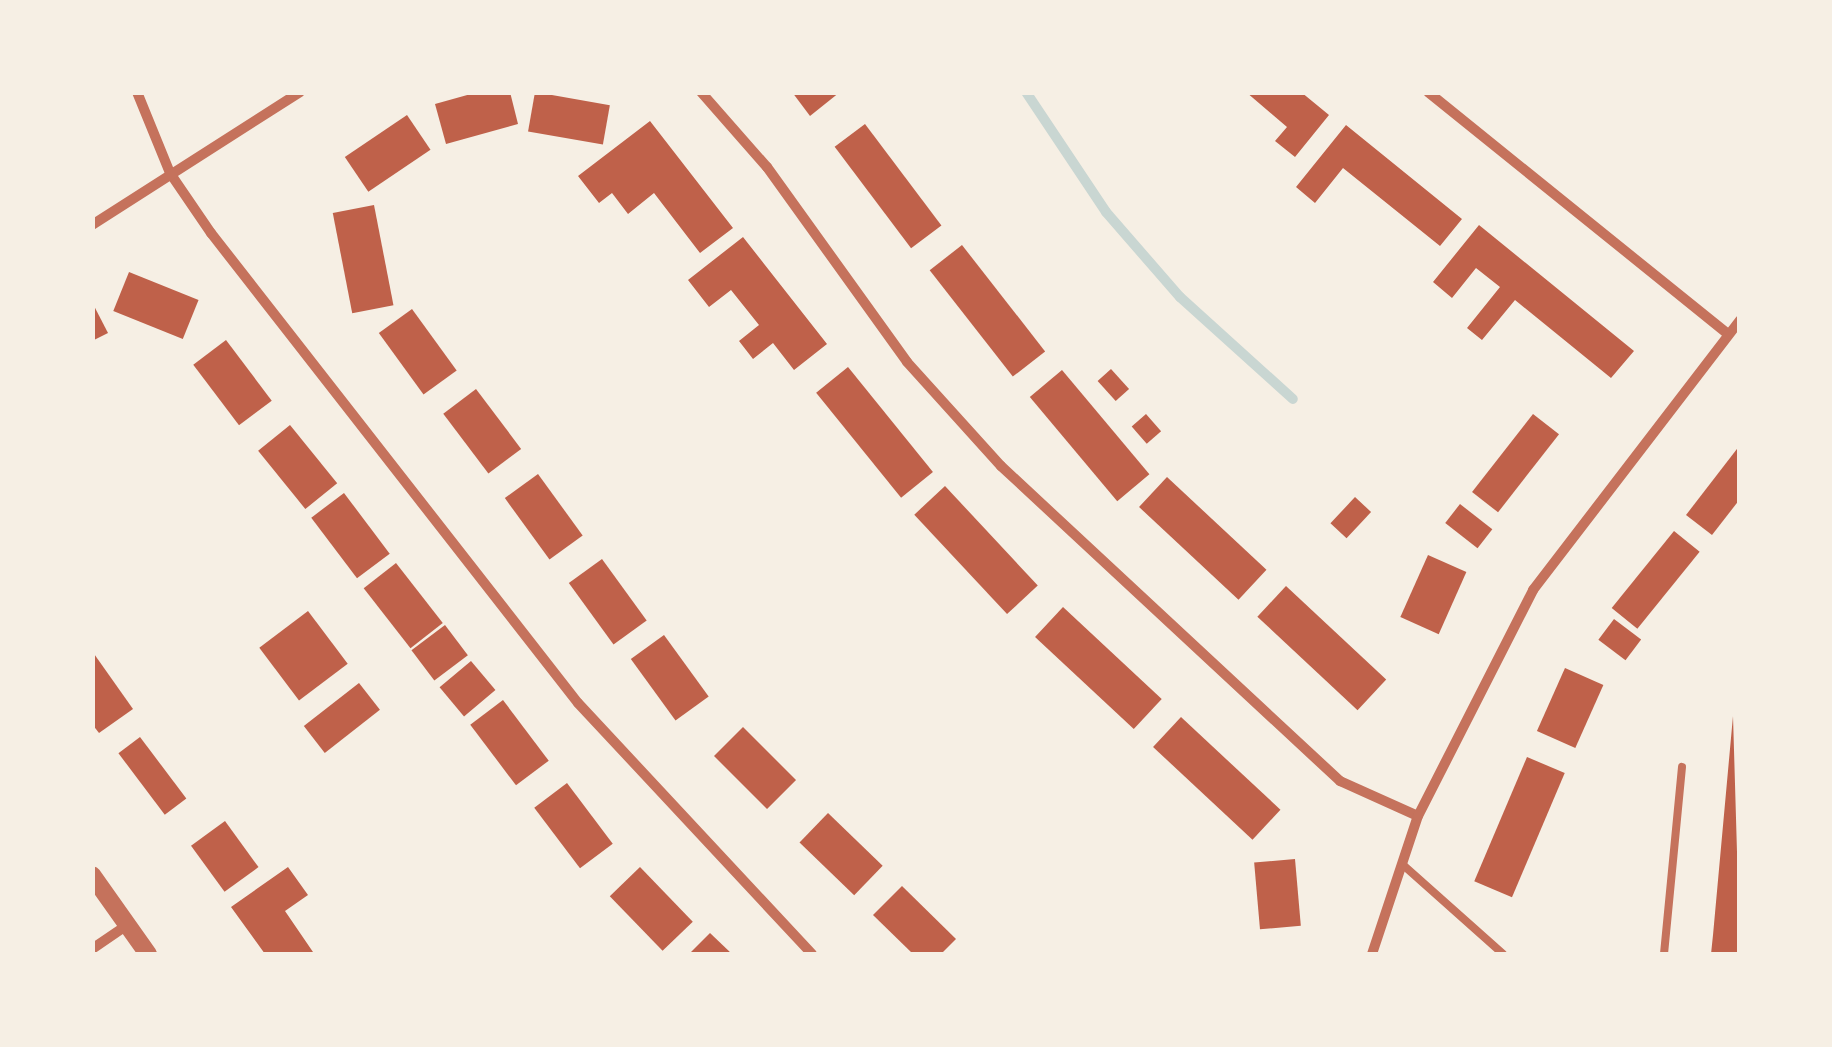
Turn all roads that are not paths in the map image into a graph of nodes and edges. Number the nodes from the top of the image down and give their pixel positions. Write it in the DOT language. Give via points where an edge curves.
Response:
graph roads {
  1 [pos="137,92"];
  2 [pos="300,92"];
  3 [pos="701,92"];
  4 [pos="1428,92"];
  5 [pos="170,173"];
  6 [pos="92,225"];
  7 [pos="1740,320"];
  8 [pos="1728,334"];
  9 [pos="1682,767"];
  10 [pos="1418,816"];
  11 [pos="1402,864"];
  12 [pos="92,875"];
  13 [pos="127,925"];
  14 [pos="92,949"];
  15 [pos="148,954"];
  16 [pos="812,954"];
  17 [pos="1372,954"];
  18 [pos="1503,954"];
  19 [pos="1664,954"];
  1 -- 5 [label="street"];
  2 -- 5 [label="street"];
  3 -- 10 [label="street" via="768,167 907,362 1002,466 1340,781"];
  4 -- 8 [label="street"];
  5 -- 6 [label="street"];
  5 -- 16 [label="street" via="578,703"];
  7 -- 8 [label="street"];
  8 -- 10 [label="street" via="1533,590"];
  9 -- 19 [label="lane"];
  10 -- 11 [label="street"];
  11 -- 17 [label="street"];
  11 -- 18 [label="lane"];
  12 -- 13 [label="street"];
  13 -- 14 [label="street"];
  13 -- 15 [label="street"];
}
